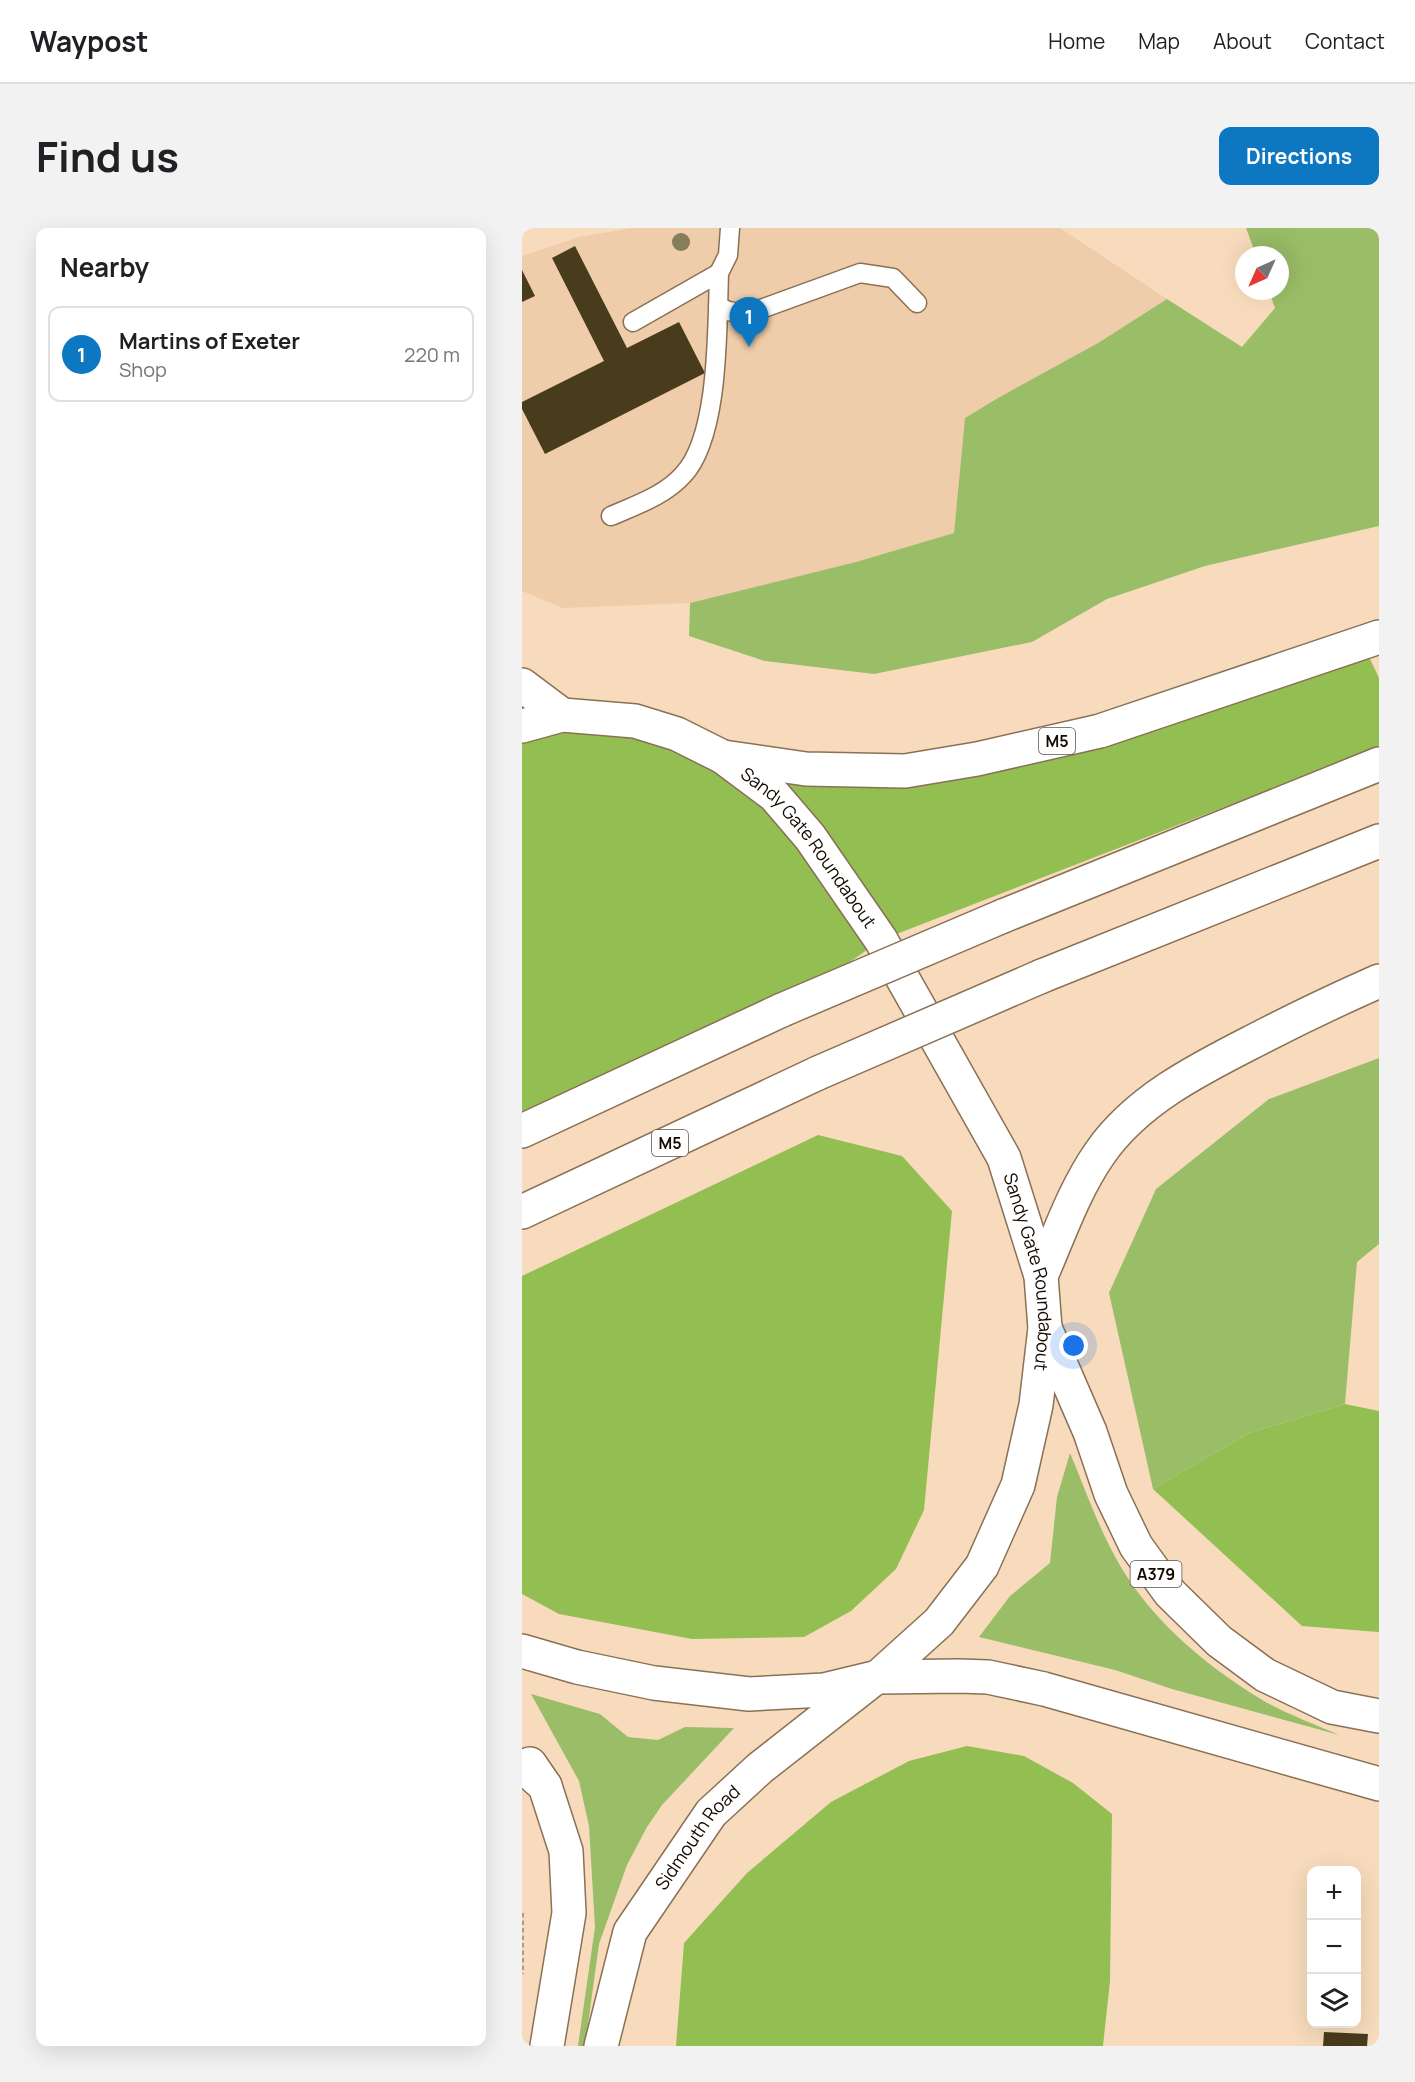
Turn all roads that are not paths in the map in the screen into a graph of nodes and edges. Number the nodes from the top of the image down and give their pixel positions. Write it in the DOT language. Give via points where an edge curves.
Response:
graph roads {
  1 [pos="730,228"];
  2 [pos="719,273"];
  3 [pos="917,303"];
  4 [pos="718,306"];
  5 [pos="633,322"];
  6 [pos="611,516"];
  7 [pos="1379,638"];
  8 [pos="522,685"];
  9 [pos="562,715"];
  10 [pos="522,726"];
  11 [pos="723,757"];
  12 [pos="1379,764"];
  13 [pos="1379,841"];
  14 [pos="1379,981"];
  15 [pos="522,1131"];
  16 [pos="522,1212"];
  17 [pos="1041,1276"];
  18 [pos="1045,1328"];
  19 [pos="522,1651"];
  20 [pos="874,1679"];
  21 [pos="1379,1716"];
  22 [pos="522,1752"];
  23 [pos="534,1776"];
  24 [pos="1379,1784"];
  25 [pos="547,2046"];
  26 [pos="601,2046"];
  1 -- 2 [label="lane" via="728,255"];
  2 -- 4 [label="lane"];
  2 -- 5 [label="lane"];
  3 -- 4 [label="lane" via="893,278 860,273 747,314"];
  4 -- 6 [label="lane" via="713,391 701,447 684,474 662,493"];
  7 -- 11 [label="main road, M5" via="1100,731 977,759 905,771 806,769"];
  8 -- 9 [label="main road"];
  9 -- 10 [label="main road, Sandy Gate Roundabout"];
  9 -- 11 [label="main road, Sandy Gate Roundabout" via="635,721 677,734"];
  11 -- 17 [label="main road, Sandy Gate Roundabout" via="774,795 810,837 881,940 1004,1158"];
  12 -- 15 [label="main road, bridge" via="1003,916 782,1011"];
  13 -- 16 [label="main road, M5, bridge" via="1042,976 818,1073"];
  14 -- 17 [label="main road" via="1213,1062 1129,1119 1100,1154 1075,1197"];
  17 -- 18 [label="main road, Sandy Gate Roundabout"];
  18 -- 20 [label="main road, Sandy Gate Roundabout" via="1036,1405 1018,1485 982,1566 939,1622"];
  18 -- 21 [label="main road, A379" via="1090,1432 1111,1494 1136,1546 1170,1593 1219,1641 1265,1675 1332,1707"];
  19 -- 20 [label="main road, Sandy Gate Roundabout" via="654,1683 749,1694 825,1690"];
  20 -- 24 [label="main road" via="988,1677 1044,1689"];
  20 -- 26 [label="main road, Sidmouth Road" via="760,1768 711,1813 630,1932"];
  22 -- 23 [label="main road"];
  23 -- 25 [label="main road" via="566,1851 569,1913"];
}
